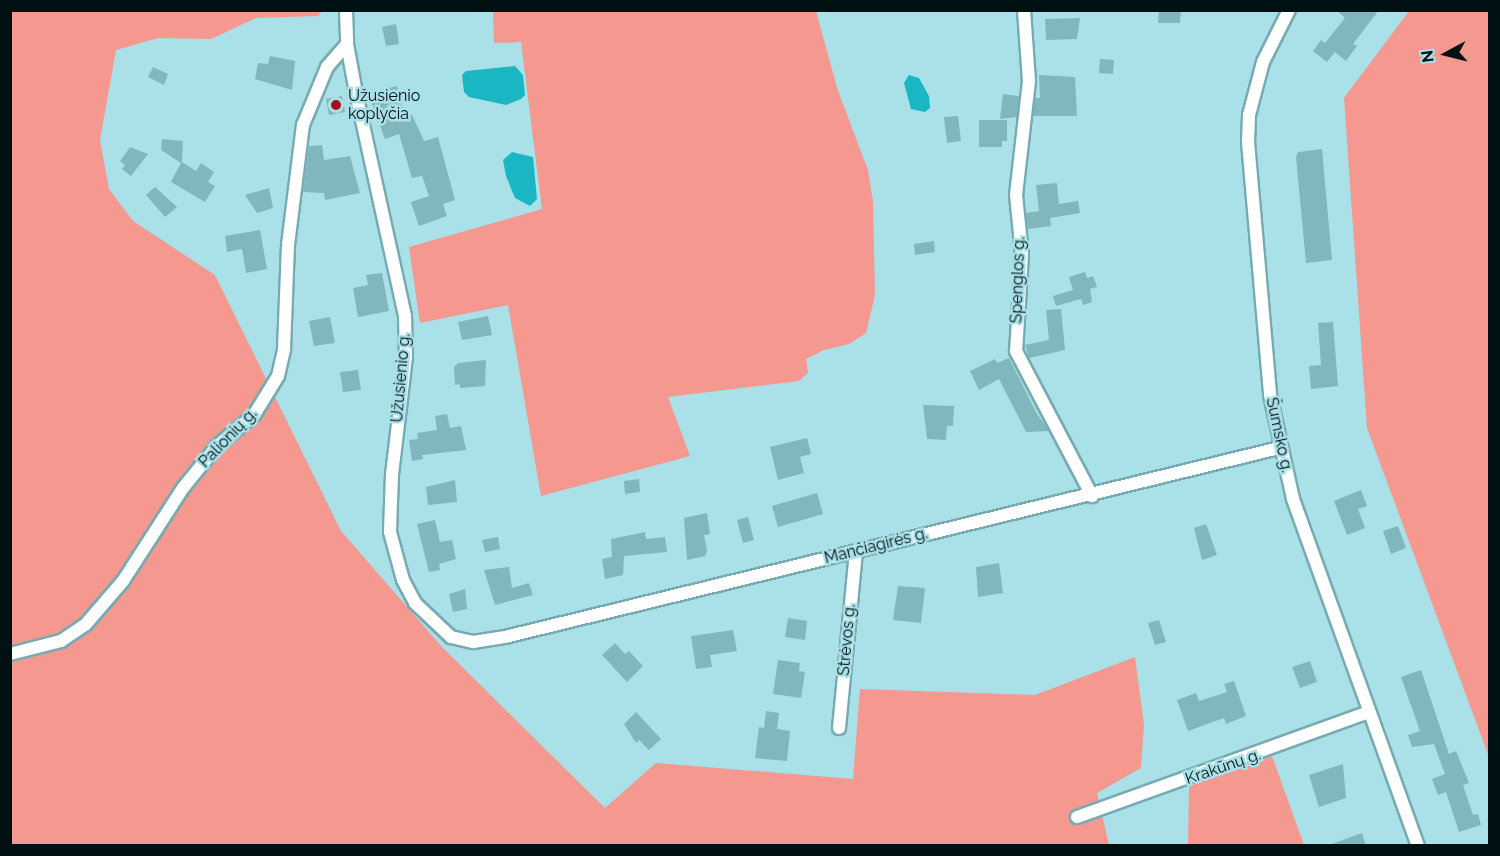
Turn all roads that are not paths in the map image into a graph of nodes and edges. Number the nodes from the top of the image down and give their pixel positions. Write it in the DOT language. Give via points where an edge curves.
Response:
graph roads {
  1 [pos="346,10"];
  2 [pos="1024,10"];
  3 [pos="1289,10"];
  4 [pos="347,44"];
  5 [pos="1279,448"];
  6 [pos="1092,496"];
  7 [pos="856,551"];
  8 [pos="473,642"];
  9 [pos="10,654"];
  10 [pos="1368,712"];
  11 [pos="839,728"];
  12 [pos="1077,817"];
  13 [pos="1418,846"];
  1 -- 4 [label="street, Užusienio g."];
  2 -- 6 [label="street, Spenglos g." via="1029,81 1016,195 1022,254 1016,351 1019,364"];
  3 -- 5 [label="street, Šumsko g." via="1263,62 1249,115 1248,142 1270,395"];
  4 -- 8 [label="street, Užusienio g." via="405,316 406,357 390,511 394,554 403,580 425,615 451,637"];
  4 -- 9 [label="street, Palionių g." via="327,67 303,125 288,245 284,349 278,376 254,415 216,446 183,488 123,581 86,624 61,641"];
  5 -- 6 [label="street, Mančiagirės g."];
  5 -- 10 [label="street, Šumsko g."];
  6 -- 7 [label="street, Mančiagirės g."];
  7 -- 8 [label="street, Mančiagirės g."];
  7 -- 11 [label="street, Strėvos g."];
  10 -- 12 [label="street, Krakūnų g."];
  10 -- 13 [label="street, Šumsko g."];
}
